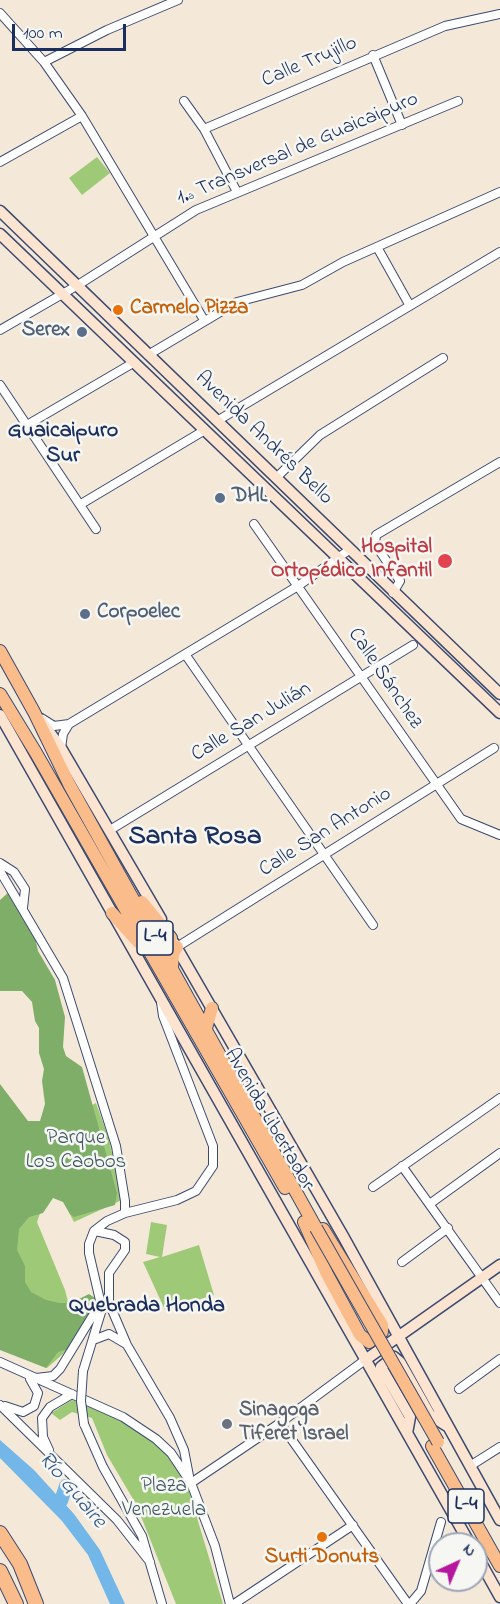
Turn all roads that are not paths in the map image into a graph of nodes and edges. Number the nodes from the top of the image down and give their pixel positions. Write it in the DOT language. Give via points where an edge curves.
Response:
graph roads {
  1 [pos="178,0"];
  2 [pos="0,14"];
  3 [pos="500,14"];
  4 [pos="373,55"];
  5 [pos="44,62"];
  6 [pos="184,101"];
  7 [pos="459,101"];
  8 [pos="82,116"];
  9 [pos="402,124"];
  10 [pos="204,129"];
  11 [pos="0,162"];
  12 [pos="237,192"];
  13 [pos="500,192"];
  14 [pos="0,211"];
  15 [pos="0,234"];
  16 [pos="155,235"];
  17 [pos="377,247"];
  18 [pos="500,252"];
  19 [pos="78,285"];
  20 [pos="62,294"];
  21 [pos="410,306"];
  22 [pos="204,320"];
  23 [pos="0,330"];
  24 [pos="148,355"];
  25 [pos="443,358"];
  26 [pos="133,363"];
  27 [pos="0,385"];
  28 [pos="217,421"];
  29 [pos="27,425"];
  30 [pos="205,430"];
  31 [pos="500,462"];
  32 [pos="276,478"];
  33 [pos="81,504"];
  34 [pos="254,525"];
  35 [pos="96,529"];
  36 [pos="349,550"];
  37 [pos="339,560"];
  38 [pos="298,586"];
  39 [pos="393,593"];
  40 [pos="413,645"];
  41 [pos="0,651"];
  42 [pos="184,654"];
  43 [pos="361,678"];
  44 [pos="0,694"];
  45 [pos="500,694"];
  46 [pos="34,712"];
  47 [pos="500,713"];
  48 [pos="0,715"];
  49 [pos="69,724"];
  50 [pos="4,725"];
  51 [pos="247,747"];
  52 [pos="61,748"];
  53 [pos="494,748"];
  54 [pos="435,785"];
  55 [pos="110,830"];
  56 [pos="500,835"];
  57 [pos="326,855"];
  58 [pos="0,863"];
  59 [pos="116,868"];
  60 [pos="0,872"];
  61 [pos="23,908"];
  62 [pos="112,913"];
  63 [pos="373,926"];
  64 [pos="174,943"];
  65 [pos="167,971"];
  66 [pos="161,1001"];
  67 [pos="212,1008"];
  68 [pos="206,1028"];
  69 [pos="500,1098"];
  70 [pos="500,1153"];
  71 [pos="279,1161"];
  72 [pos="402,1166"];
  73 [pos="373,1187"];
  74 [pos="431,1203"];
  75 [pos="125,1213"];
  76 [pos="310,1228"];
  77 [pos="447,1228"];
  78 [pos="94,1231"];
  79 [pos="402,1262"];
  80 [pos="500,1265"];
  81 [pos="483,1278"];
  82 [pos="102,1301"];
  83 [pos="500,1302"];
  84 [pos="398,1338"];
  85 [pos="93,1340"];
  86 [pos="127,1345"];
  87 [pos="404,1349"];
  88 [pos="500,1359"];
  89 [pos="365,1360"];
  90 [pos="0,1362"];
  91 [pos="371,1371"];
  92 [pos="29,1377"];
  93 [pos="459,1389"];
  94 [pos="72,1394"];
  95 [pos="0,1404"];
  96 [pos="280,1423"];
  97 [pos="447,1426"];
  98 [pos="408,1432"];
  99 [pos="435,1444"];
  100 [pos="500,1447"];
  101 [pos="52,1456"];
  102 [pos="470,1466"];
  103 [pos="191,1483"];
  104 [pos="500,1520"];
  105 [pos="441,1521"];
  106 [pos="353,1525"];
  107 [pos="463,1532"];
  108 [pos="0,1533"];
  109 [pos="500,1550"];
  110 [pos="150,1562"];
  111 [pos="500,1566"];
  112 [pos="0,1571"];
  113 [pos="488,1576"];
  114 [pos="500,1597"];
  115 [pos="36,1603"];
  116 [pos="15,1604"];
  117 [pos="162,1604"];
  118 [pos="232,1604"];
  119 [pos="409,1604"];
  1 -- 5 [label="street"];
  2 -- 5 [label="street"];
  3 -- 4 [label="street, Calle Trujillo" via="445,26"];
  4 -- 9 [label="street"];
  4 -- 10 [label="street, Calle Trujillo"];
  5 -- 8 [label="street"];
  6 -- 10 [label="street"];
  7 -- 9 [label="street, 1.ª Transversal de Guaicaipuro"];
  8 -- 11 [label="street"];
  8 -- 16 [label="street"];
  9 -- 12 [label="street, 1.ª Transversal de Guaicaipuro"];
  10 -- 12 [label="street"];
  12 -- 16 [label="street, 1.ª Transversal de Guaicaipuro" via="196,210"];
  13 -- 17 [label="street"];
  14 -- 19 [label="main road, Avenida Andrés Bello"];
  15 -- 20 [label="main road, Avenida Andrés Bello"];
  16 -- 19 [label="street, 1.ª Transversal de Guaicaipuro"];
  16 -- 22 [label="street"];
  17 -- 21 [label="street"];
  17 -- 22 [label="street" via="301,285 237,302"];
  18 -- 21 [label="street"];
  19 -- 20 [label="street, 1.ª Transversal de Guaicaipuro"];
  19 -- 24 [label="main road, Avenida Andrés Bello"];
  20 -- 23 [label="street, 1.ª Transversal de Guaicaipuro"];
  20 -- 26 [label="main road, Avenida Andrés Bello"];
  21 -- 28 [label="street"];
  22 -- 24 [label="street"];
  24 -- 28 [label="main road, Avenida Andrés Bello"];
  25 -- 32 [label="street" via="320,435"];
  26 -- 29 [label="street"];
  26 -- 30 [label="main road, Avenida Andrés Bello"];
  27 -- 29 [label="street"];
  28 -- 32 [label="main road, Avenida Andrés Bello"];
  29 -- 33 [label="street"];
  30 -- 33 [label="street"];
  30 -- 37 [label="main road, Avenida Andrés Bello"];
  31 -- 39 [label="street" via="376,535 375,544 400,581"];
  32 -- 36 [label="main road, Avenida Andrés Bello"];
  33 -- 35 [label="street"];
  34 -- 38 [label="street, Calle Sánchez"];
  36 -- 37 [label="street"];
  36 -- 39 [label="main road, Avenida Andrés Bello"];
  37 -- 38 [label="street"];
  37 -- 47 [label="main road, Avenida Andrés Bello"];
  38 -- 42 [label="street"];
  38 -- 43 [label="street, Calle Sánchez"];
  39 -- 45 [label="main road, Avenida Andrés Bello"];
  40 -- 43 [label="street, Calle San Julián"];
  41 -- 46 [label="main road, Avenida Libertador / L-4"];
  42 -- 49 [label="street"];
  42 -- 51 [label="street"];
  43 -- 51 [label="street, Calle San Julián"];
  43 -- 54 [label="street, Calle Sánchez"];
  44 -- 65 [label="main road, Avenida Libertador / L-4"];
  46 -- 49 [label="street" via="54,726"];
  46 -- 52 [label="main road, Avenida Libertador / L-4"];
  46 -- 59 [label="main road, Avenida Libertador / L-4"];
  48 -- 50 [label="main road, Avenida Libertador / L-4"];
  49 -- 52 [label="street"];
  50 -- 62 [label="main road, Avenida Libertador / L-4"];
  51 -- 55 [label="street, Calle San Julián"];
  51 -- 57 [label="street"];
  52 -- 55 [label="main road, Avenida Libertador / L-4"];
  53 -- 54 [label="street, Calle San Antonio"];
  54 -- 56 [label="street, Calle Sánchez" via="465,823"];
  54 -- 57 [label="street, Calle San Antonio"];
  55 -- 64 [label="main road, Avenida Libertador / L-4"];
  57 -- 63 [label="street"];
  57 -- 64 [label="street, Calle San Antonio"];
  58 -- 61 [label="street" via="14,872 25,889"];
  59 -- 64 [label="main road, L-4"];
  59 -- 65 [label="main road, Avenida Libertador / L-4"];
  60 -- 61 [label="street"];
  61 -- 75 [label="street" via="63,978 116,1146"];
  62 -- 65 [label="main road, L-4"];
  62 -- 66 [label="main road, Avenida Libertador / L-4"];
  64 -- 65 [label="main road"];
  64 -- 67 [label="main road, Avenida Libertador / L-4"];
  65 -- 68 [label="main road, Avenida Libertador / L-4"];
  65 -- 76 [label="main road, Avenida Libertador / L-4"];
  66 -- 75 [label="street" via="163,1016 213,1146 213,1166 196,1191"];
  66 -- 89 [label="main road, Avenida Libertador / L-4"];
  67 -- 68 [label="main road"];
  67 -- 84 [label="main road, Avenida Libertador / L-4"];
  68 -- 71 [label="main road, Avenida Libertador / L-4"];
  69 -- 72 [label="street"];
  70 -- 74 [label="street"];
  71 -- 76 [label="main road, Avenida Libertador / L-4"];
  71 -- 76 [label="main road, L-4" via="382,1325 382,1332 373,1340 366,1342 360,1335 327,1274"];
  72 -- 73 [label="street"];
  72 -- 74 [label="street"];
  74 -- 77 [label="street"];
  75 -- 78 [label="street"];
  76 -- 99 [label="main road, Avenida Libertador / L-4, bridge"];
  77 -- 79 [label="street"];
  77 -- 81 [label="street"];
  78 -- 82 [label="street" via="89,1253"];
  78 -- 86 [label="street" via="125,1242 125,1250 107,1281 112,1316"];
  80 -- 81 [label="main road"];
  81 -- 83 [label="street"];
  81 -- 84 [label="main road"];
  82 -- 85 [label="street"];
  82 -- 92 [label="street" via="57,1373"];
  84 -- 87 [label="main road, Avenida Libertador / L-4"];
  84 -- 89 [label="main road"];
  85 -- 86 [label="street" via="109,1334"];
  85 -- 110 [label="street, bridge" via="82,1371 84,1424 142,1536"];
  86 -- 103 [label="street" via="170,1418 184,1450"];
  87 -- 91 [label="main road" via="398,1347 374,1362"];
  87 -- 97 [label="main road, Avenida Libertador / L-4"];
  88 -- 93 [label="street"];
  89 -- 91 [label="main road, Avenida Libertador / L-4"];
  89 -- 96 [label="street"];
  90 -- 92 [label="street"];
  91 -- 98 [label="main road, Avenida Libertador / L-4"];
  92 -- 94 [label="street"];
  92 -- 95 [label="street" via="38,1399 30,1410 17,1412"];
  94 -- 101 [label="street" via="50,1407 40,1423"];
  94 -- 103 [label="street" via="123,1417 156,1439 171,1453"];
  95 -- 101 [label="street"];
  96 -- 103 [label="street"];
  96 -- 106 [label="street"];
  97 -- 98 [label="main road, L-4" via="430,1415 394,1357 381,1367 410,1417"];
  97 -- 102 [label="main road, Avenida Libertador / L-4"];
  98 -- 107 [label="main road, Avenida Libertador / L-4"];
  99 -- 109 [label="main road, Avenida Libertador / L-4"];
  99 -- 111 [label="main road, Avenida Libertador / L-4"];
  100 -- 102 [label="street"];
  101 -- 110 [label="street" via="117,1520"];
  102 -- 104 [label="main road, Avenida Libertador / L-4"];
  103 -- 118 [label="street"];
  105 -- 119 [label="street" via="421,1591"];
  106 -- 118 [label="street"];
  106 -- 119 [label="street"];
  108 -- 115 [label="highway" via="20,1564"];
  110 -- 117 [label="street"];
  112 -- 116 [label="highway"];
  113 -- 114 [label="main road, L-4"];
}
